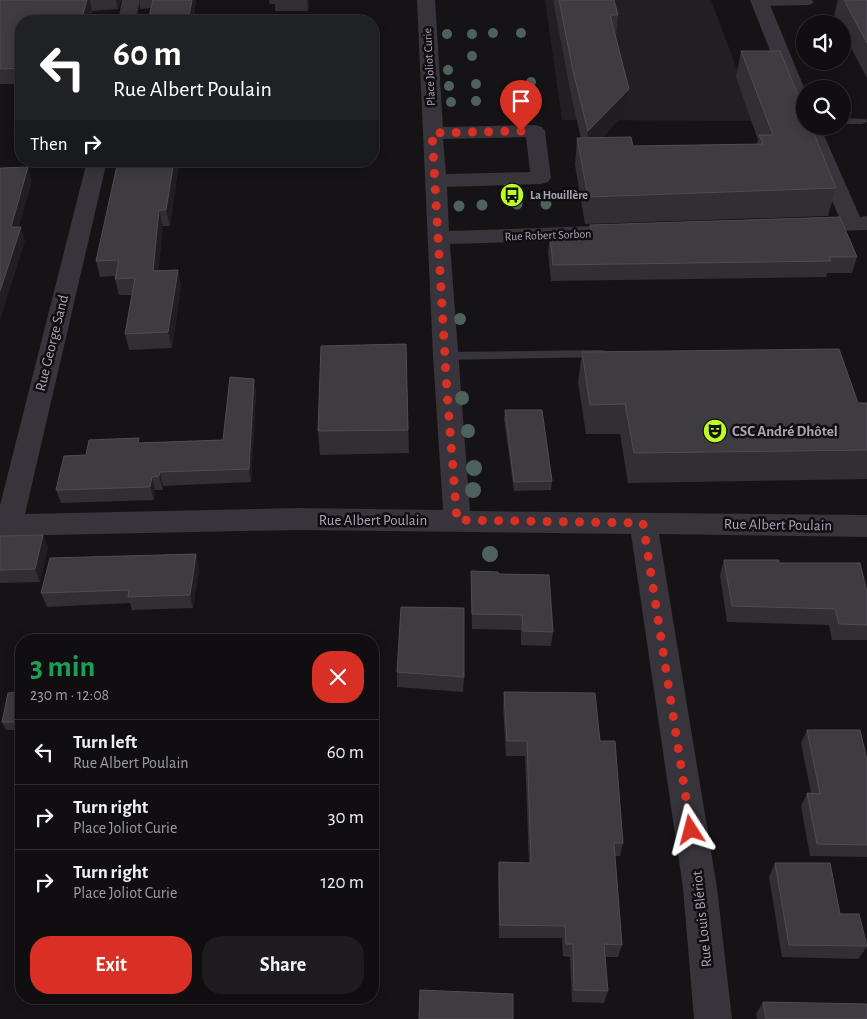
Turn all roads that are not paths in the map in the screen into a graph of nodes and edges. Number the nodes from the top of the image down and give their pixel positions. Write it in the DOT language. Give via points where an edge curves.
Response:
graph roads {
  1 [pos="131,0"];
  2 [pos="426,0"];
  3 [pos="760,2"];
  4 [pos="809,2"];
  5 [pos="128,15"];
  6 [pos="796,92"];
  7 [pos="851,121"];
  8 [pos="862,121"];
  9 [pos="432,133"];
  10 [pos="815,135"];
  11 [pos="95,167"];
  12 [pos="435,182"];
  13 [pos="859,223"];
  14 [pos="789,226"];
  15 [pos="651,231"];
  16 [pos="438,238"];
  17 [pos="612,354"];
  18 [pos="445,356"];
  19 [pos="457,520"];
  20 [pos="643,523"];
  21 [pos="5,525"];
  22 [pos="867,526"];
  23 [pos="713,1019"];
  1 -- 5 [label="street"];
  2 -- 9 [label="street, Place Joliot Curie"];
  3 -- 4 [label="lane"];
  3 -- 6 [label="street"];
  7 -- 8 [label="lane"];
  9 -- 12 [label="street, Place Joliot Curie"];
  9 -- 12 [label="street" via="535,131 542,178"];
  10 -- 13 [label="street"];
  11 -- 21 [label="street, Rue George Sand"];
  12 -- 16 [label="street, Place Joliot Curie"];
  13 -- 14 [label="street"];
  15 -- 16 [label="street, Rue Robert Sorbon"];
  16 -- 18 [label="street, Place Joliot Curie"];
  17 -- 18 [label="lane"];
  18 -- 19 [label="street, Place Joliot Curie"];
  19 -- 20 [label="street, Rue Albert Poulain"];
  19 -- 21 [label="street, Rue Albert Poulain" via="298,519"];
  20 -- 22 [label="street, Rue Albert Poulain"];
  20 -- 23 [label="street, Rue Louis Blériot" via="700,888"];
}
